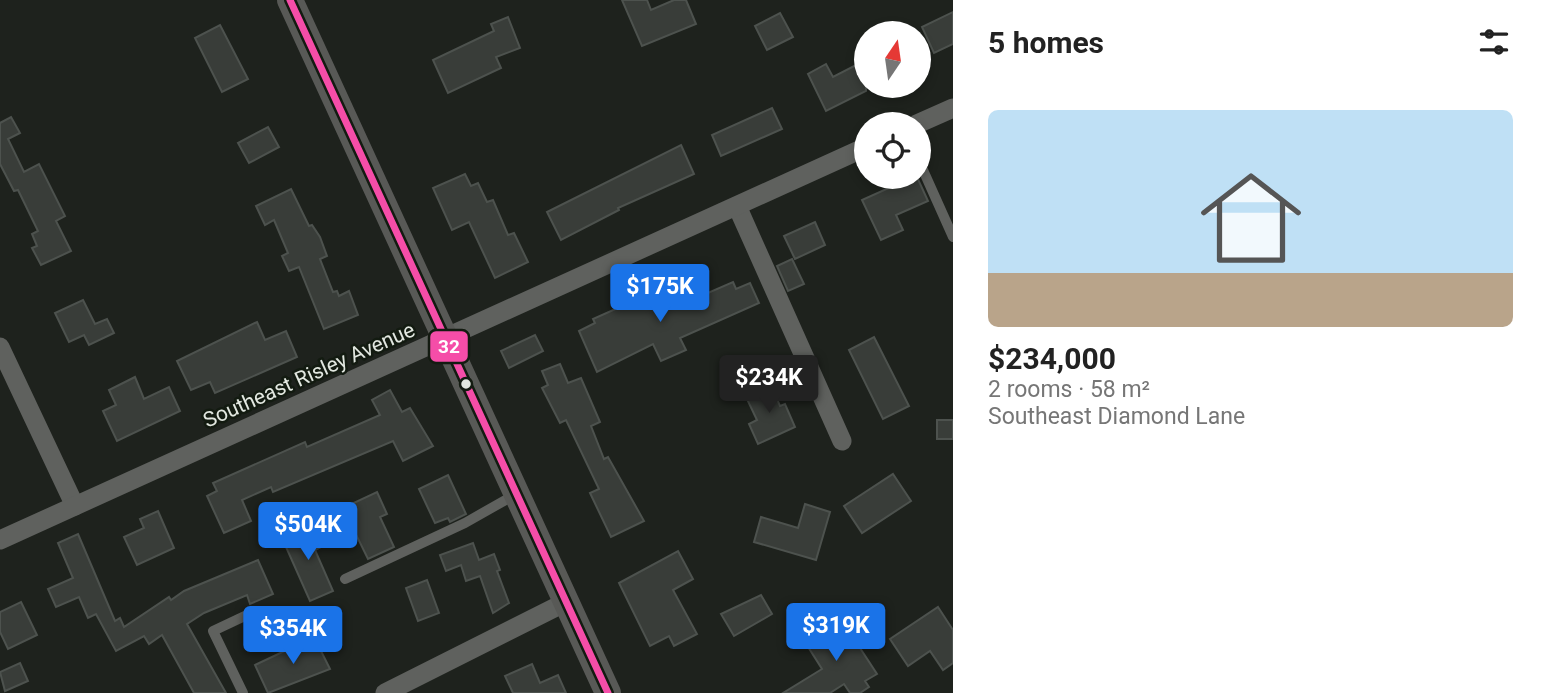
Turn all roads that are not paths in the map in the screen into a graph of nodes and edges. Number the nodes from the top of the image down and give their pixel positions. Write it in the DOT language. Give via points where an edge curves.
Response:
graph roads {
  1 [pos="290,0"];
  2 [pos="953,108"];
  3 [pos="931,118"];
  4 [pos="854,152"];
  5 [pos="931,188"];
  6 [pos="737,206"];
  7 [pos="953,237"];
  8 [pos="445,338"];
  9 [pos="0,347"];
  10 [pos="842,441"];
  11 [pos="517,494"];
  12 [pos="75,506"];
  13 [pos="0,540"];
  14 [pos="345,579"];
  15 [pos="566,603"];
  16 [pos="249,614"];
  17 [pos="243,693"];
  18 [pos="385,693"];
  19 [pos="608,693"];
  1 -- 8 [label="main road"];
  2 -- 3 [label="street"];
  4 -- 6 [label="street, Southeast Risley Avenue"];
  5 -- 7 [label="lane"];
  6 -- 8 [label="street, Southeast Risley Avenue"];
  6 -- 10 [label="street"];
  8 -- 11 [label="main road"];
  8 -- 12 [label="street, Southeast Risley Avenue"];
  9 -- 12 [label="street"];
  11 -- 14 [label="lane"];
  11 -- 15 [label="main road"];
  12 -- 13 [label="street, Southeast Risley Avenue"];
  15 -- 18 [label="street"];
  15 -- 19 [label="main road"];
  16 -- 17 [label="lane" via="213,631"];
}
